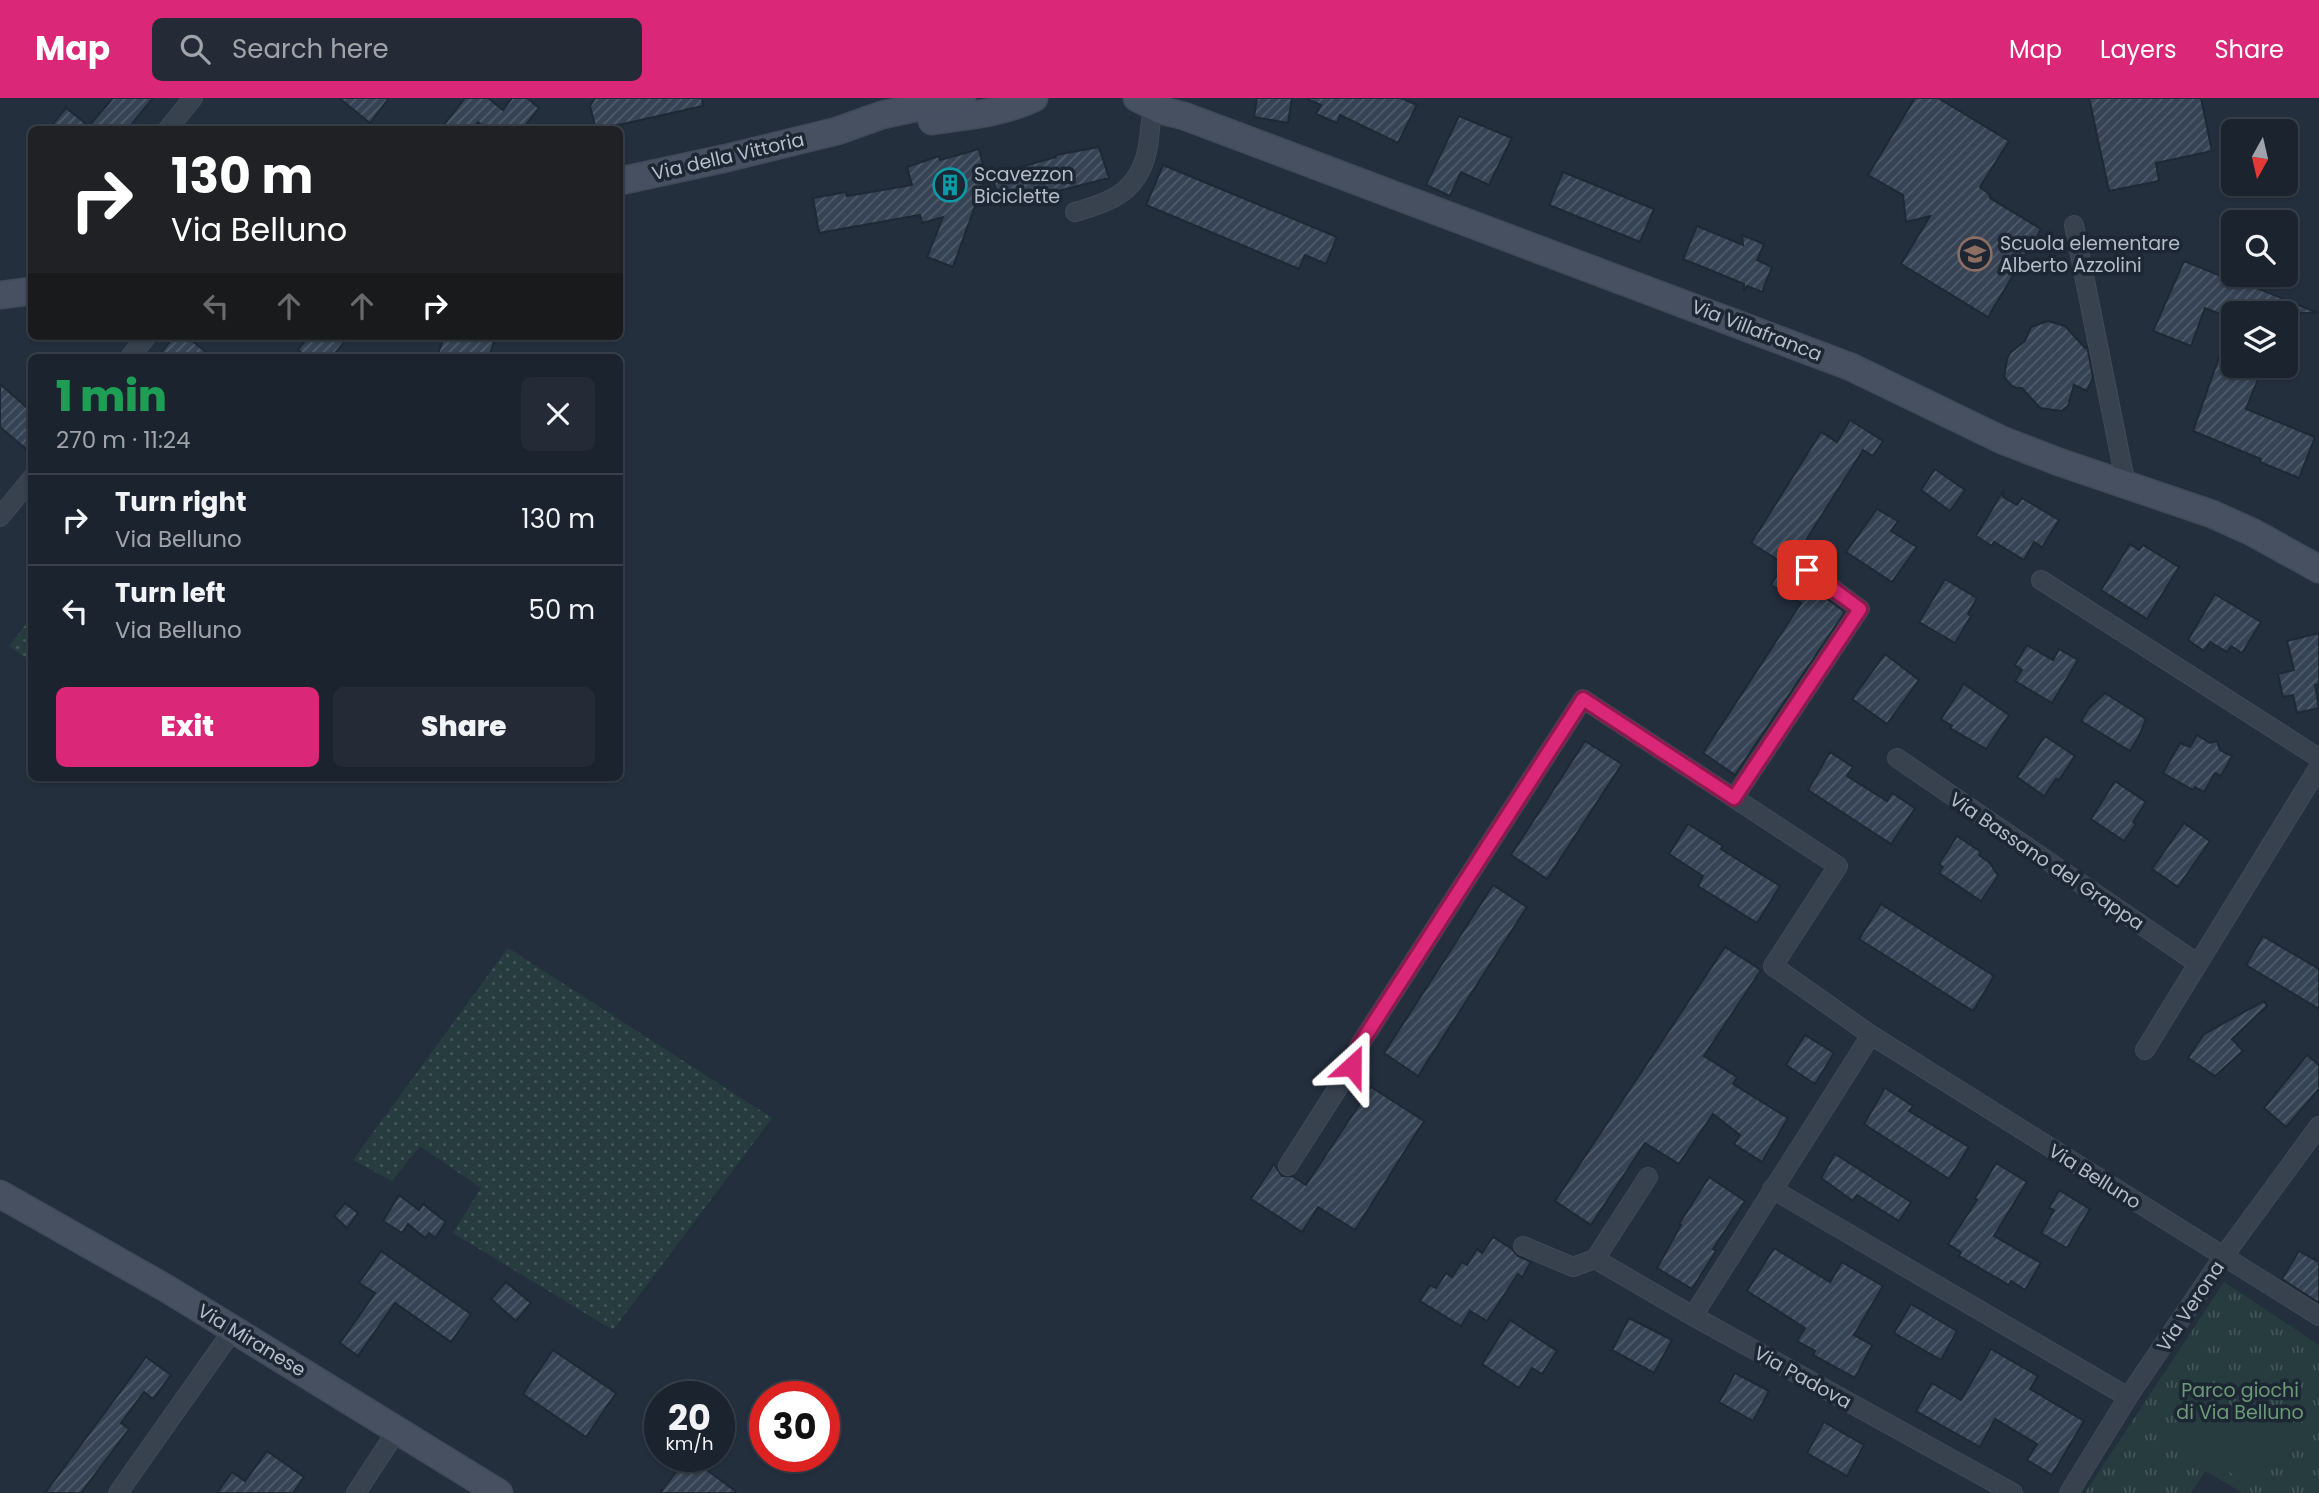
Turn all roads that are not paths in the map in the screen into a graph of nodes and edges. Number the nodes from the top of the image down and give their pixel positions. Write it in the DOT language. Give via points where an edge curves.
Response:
graph roads {
  1 [pos="193,98"];
  2 [pos="962,98"];
  3 [pos="1034,98"];
  4 [pos="1161,105"];
  5 [pos="170,126"];
  6 [pos="837,131"];
  7 [pos="623,180"];
  8 [pos="1075,212"];
  9 [pos="2074,225"];
  10 [pos="28,292"];
  11 [pos="0,295"];
  12 [pos="144,340"];
  13 [pos="132,354"];
  14 [pos="28,483"];
  15 [pos="2126,485"];
  16 [pos="0,517"];
  17 [pos="2319,569"];
  18 [pos="1807,570"];
  19 [pos="2041,580"];
  20 [pos="1897,758"];
  21 [pos="2319,758"];
  22 [pos="2319,766"];
  23 [pos="1734,798"];
  24 [pos="2197,963"];
  25 [pos="1871,1035"];
  26 [pos="2145,1050"];
  27 [pos="2319,1126"];
  28 [pos="2303,1146"];
  29 [pos="2319,1155"];
  30 [pos="1289,1166"];
  31 [pos="1648,1177"];
  32 [pos="1772,1189"];
  33 [pos="0,1195"];
  34 [pos="1524,1245"];
  35 [pos="2223,1257"];
  36 [pos="1595,1259"];
  37 [pos="2319,1316"];
  38 [pos="1693,1317"];
  39 [pos="233,1330"];
  40 [pos="2127,1397"];
  41 [pos="398,1429"];
  42 [pos="118,1493"];
  43 [pos="356,1493"];
  44 [pos="499,1493"];
  45 [pos="2012,1493"];
  46 [pos="2069,1493"];
  1 -- 5 [label="street"];
  2 -- 6 [label="street, Via della Vittoria"];
  3 -- 6 [label="street, Via della Vittoria" via="977,114"];
  4 -- 8 [label="street, Via Villafranca" via="1148,124 1147,150 1138,177 1108,202"];
  4 -- 15 [label="street, Via Villafranca" via="1798,346 1876,378 2002,440"];
  6 -- 7 [label="street, Via della Vittoria"];
  9 -- 15 [label="street"];
  10 -- 11 [label="street"];
  12 -- 13 [label="street"];
  14 -- 16 [label="street"];
  15 -- 17 [label="street, Via Villafranca" via="2212,514"];
  18 -- 23 [label="street" via="1860,609"];
  19 -- 21 [label="street"];
  20 -- 24 [label="street, Via Bassano del Grappa"];
  22 -- 24 [label="street"];
  23 -- 25 [label="street, Via Belluno" via="1838,866 1773,966"];
  23 -- 30 [label="street, Via Belluno" via="1583,699 1359,1046 1352,1066"];
  24 -- 26 [label="street"];
  25 -- 32 [label="street"];
  25 -- 35 [label="street, Via Belluno"];
  27 -- 28 [label="street, Via Verona"];
  28 -- 29 [label="street"];
  28 -- 35 [label="street, Via Verona"];
  31 -- 36 [label="street"];
  32 -- 38 [label="street"];
  32 -- 40 [label="street"];
  33 -- 39 [label="street, Via Miranese"];
  34 -- 36 [label="street" via="1573,1267"];
  35 -- 37 [label="street, Via Belluno"];
  35 -- 40 [label="street, Via Verona"];
  36 -- 38 [label="street, Via Padova"];
  38 -- 45 [label="street, Via Padova"];
  39 -- 41 [label="street, Via Miranese"];
  39 -- 42 [label="street"];
  40 -- 46 [label="street, Via Verona"];
  41 -- 43 [label="street"];
  41 -- 44 [label="street, Via Miranese"];
}
